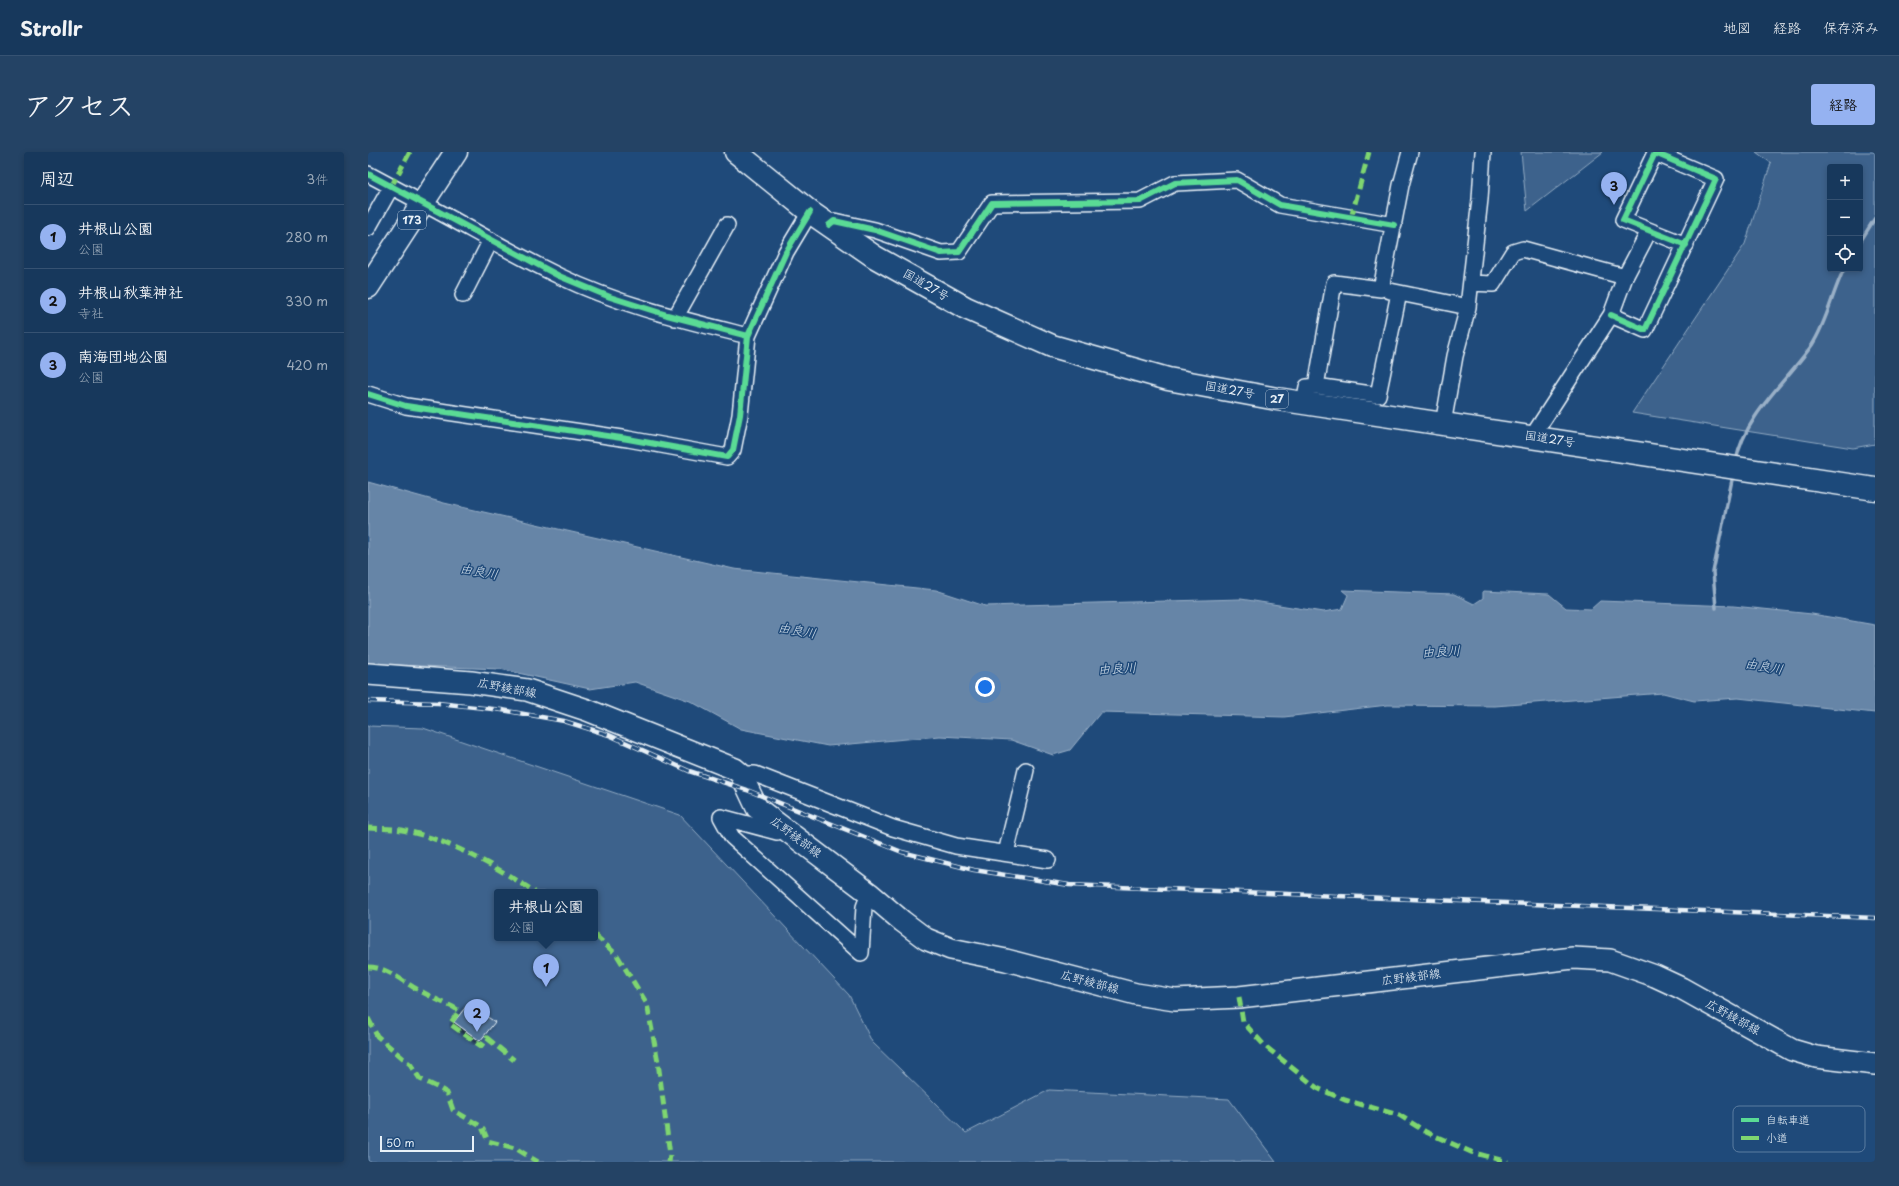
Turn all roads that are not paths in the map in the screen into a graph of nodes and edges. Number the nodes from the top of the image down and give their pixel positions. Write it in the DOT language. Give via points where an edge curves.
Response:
graph roads {
  1 [pos="456,152"];
  2 [pos="736,152"];
  3 [pos="1410,152"];
  4 [pos="1483,152"];
  5 [pos="368,174"];
  6 [pos="391,187"];
  7 [pos="410,197"];
  8 [pos="430,207"];
  9 [pos="810,212"];
  10 [pos="727,225"];
  11 [pos="829,225"];
  12 [pos="1394,225"];
  13 [pos="368,228"];
  14 [pos="1649,232"];
  15 [pos="492,240"];
  16 [pos="1686,245"];
  17 [pos="1625,277"];
  18 [pos="1471,283"];
  19 [pos="368,287"];
  20 [pos="1381,289"];
  21 [pos="1399,293"];
  22 [pos="462,295"];
  23 [pos="1468,307"];
  24 [pos="1611,315"];
  25 [pos="675,318"];
  26 [pos="748,336"];
  27 [pos="368,394"];
  28 [pos="1310,394"];
  29 [pos="1443,424"];
  30 [pos="1532,437"];
  31 [pos="1875,489"];
  32 [pos="368,674"];
  33 [pos="1026,770"];
  34 [pos="741,774"];
  35 [pos="780,824"];
  36 [pos="1006,853"];
  37 [pos="1048,860"];
  38 [pos="869,893"];
  39 [pos="1875,1064"];
  1 -- 19 [label="highway, 173"];
  2 -- 9 [label="highway, 国道27号 / 27"];
  3 -- 12 [label="street"];
  4 -- 18 [label="street"];
  5 -- 6 [label="street"];
  6 -- 7 [label="street"];
  6 -- 13 [label="street"];
  8 -- 15 [label="street"];
  9 -- 11 [label="highway, 国道27号 / 27"];
  9 -- 26 [label="street" via="786,252"];
  10 -- 25 [label="street"];
  11 -- 12 [label="street" via="834,222 875,230 941,253 959,252 992,203 1140,201 1175,183 1237,180 1280,205"];
  11 -- 28 [label="highway, 国道27号 / 27" via="876,257 966,308 1052,346 1168,379"];
  12 -- 20 [label="street"];
  14 -- 16 [label="street"];
  14 -- 16 [label="street" via="1622,220 1655,152 1716,179"];
  14 -- 17 [label="street"];
  15 -- 22 [label="street"];
  15 -- 25 [label="street" via="559,276 610,297"];
  16 -- 24 [label="street" via="1645,330"];
  17 -- 18 [label="street" via="1522,249 1513,252 1493,284"];
  17 -- 24 [label="street"];
  18 -- 23 [label="street"];
  20 -- 21 [label="street"];
  20 -- 28 [label="street" via="1334,283"];
  21 -- 23 [label="street"];
  21 -- 28 [label="street" via="1378,395"];
  23 -- 29 [label="street" via="1455,356"];
  24 -- 30 [label="street"];
  25 -- 26 [label="street"];
  26 -- 27 [label="street" via="740,415 733,450 727,457 628,439 406,406"];
  28 -- 29 [label="highway, 国道27号 / 27"];
  29 -- 30 [label="highway, 国道27号 / 27"];
  30 -- 31 [label="highway, 国道27号 / 27"];
  32 -- 34 [label="main road, 広野綾部線" via="471,682 527,690 587,710 735,769"];
  33 -- 36 [label="street"];
  34 -- 35 [label="main road, 広野綾部線" via="757,808"];
  34 -- 36 [label="street" via="755,774 893,828 956,846"];
  35 -- 38 [label="main road, 広野綾部線"];
  35 -- 38 [label="street" via="777,832 721,817 732,837 861,953 864,907"];
  36 -- 37 [label="street"];
  38 -- 39 [label="main road, 広野綾部線" via="926,939 951,949 1006,960 1136,994 1175,1000 1239,997 1573,958 1610,960 1681,988 1792,1050 1823,1058"];
}
